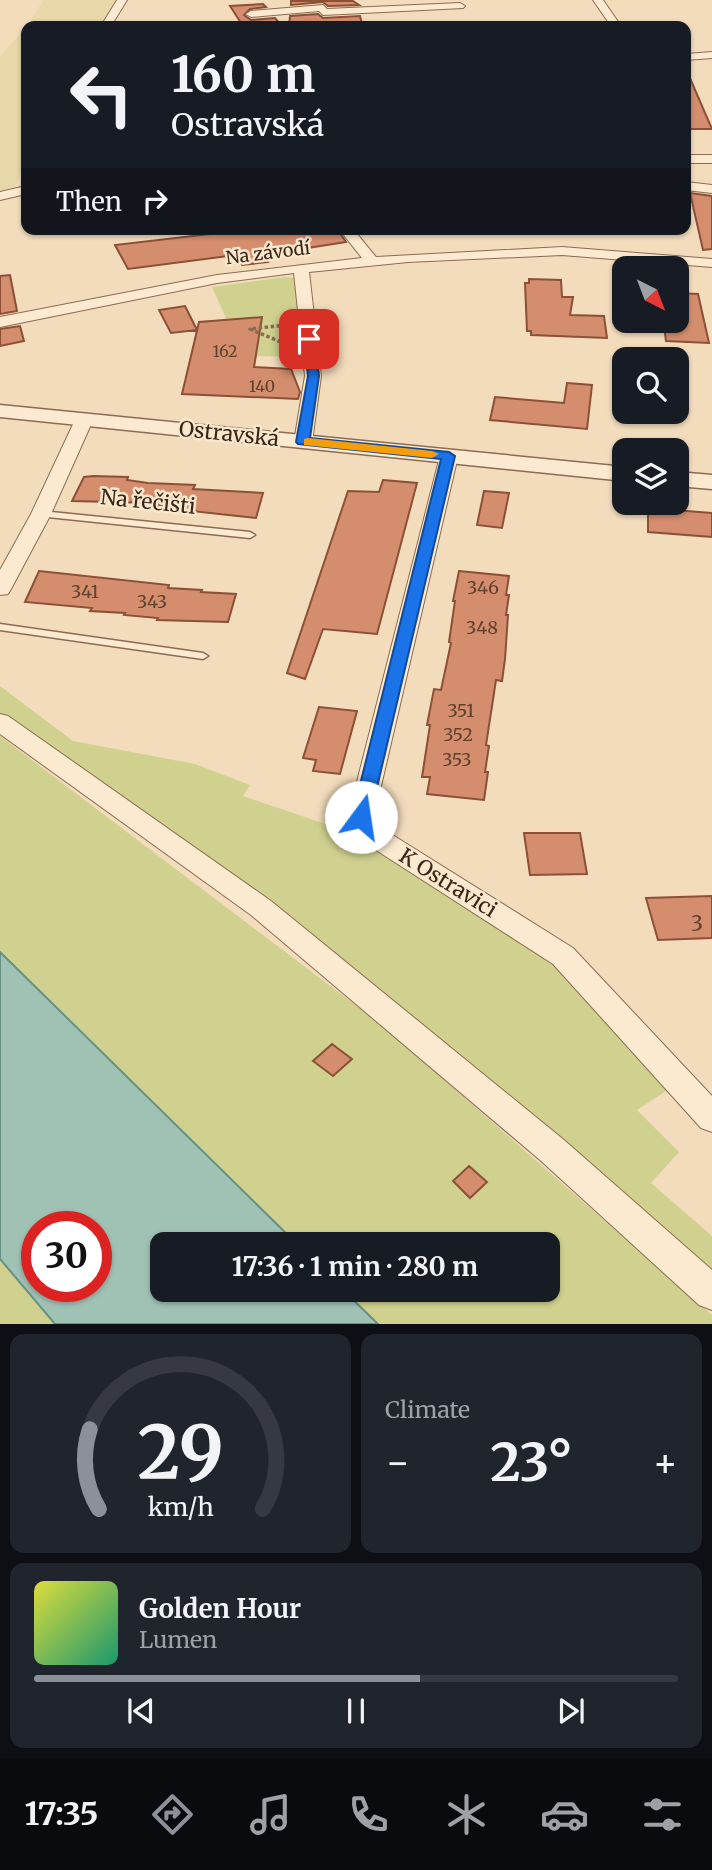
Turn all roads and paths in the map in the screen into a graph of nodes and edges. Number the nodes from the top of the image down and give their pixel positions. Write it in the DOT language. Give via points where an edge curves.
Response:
graph roads {
  1 [pos="122,0"];
  2 [pos="598,0"];
  3 [pos="460,6"];
  4 [pos="323,7"];
  5 [pos="251,14"];
  6 [pos="109,21"];
  7 [pos="613,21"];
  8 [pos="712,55"];
  9 [pos="691,57"];
  10 [pos="691,159"];
  11 [pos="712,159"];
  12 [pos="691,186"];
  13 [pos="712,188"];
  14 [pos="21,191"];
  15 [pos="0,196"];
  16 [pos="351,235"];
  17 [pos="372,261"];
  18 [pos="712,263"];
  19 [pos="301,268"];
  20 [pos="0,322"];
  21 [pos="307,322"];
  22 [pos="311,355"];
  23 [pos="0,411"];
  24 [pos="84,420"];
  25 [pos="303,442"];
  26 [pos="449,456"];
  27 [pos="612,473"];
  28 [pos="689,480"];
  29 [pos="712,482"];
  30 [pos="41,514"];
  31 [pos="250,535"];
  32 [pos="0,589"];
  33 [pos="0,627"];
  34 [pos="203,656"];
  35 [pos="0,722"];
  36 [pos="712,1118"];
  37 [pos="712,1293"];
  1 -- 6 [label="street"];
  2 -- 7 [label="street"];
  3 -- 4 [label="street"];
  4 -- 5 [label="street"];
  8 -- 9 [label="street"];
  10 -- 11 [label="street"];
  12 -- 13 [label="street"];
  14 -- 15 [label="street"];
  16 -- 17 [label="street"];
  17 -- 18 [label="street, Na závodí" via="562,251"];
  17 -- 19 [label="street, Na závodí"];
  19 -- 20 [label="street, Na závodí" via="217,279"];
  19 -- 21 [label="street"];
  21 -- 22 [label="street"];
  21 -- 22 [label="path" via="250,329"];
  22 -- 25 [label="street" via="313,376"];
  23 -- 24 [label="street, Ostravská"];
  24 -- 25 [label="street, Ostravská"];
  24 -- 30 [label="street"];
  25 -- 26 [label="street, Ostravská"];
  26 -- 27 [label="street, Ostravská"];
  26 -- 36 [label="street, K Ostravici" via="361,817 374,836 563,956"];
  28 -- 29 [label="street"];
  30 -- 31 [label="lane, Na řečišti"];
  30 -- 32 [label="street"];
  33 -- 34 [label="lane"];
  35 -- 37 [label="street" via="261,908 552,1150"];
}
